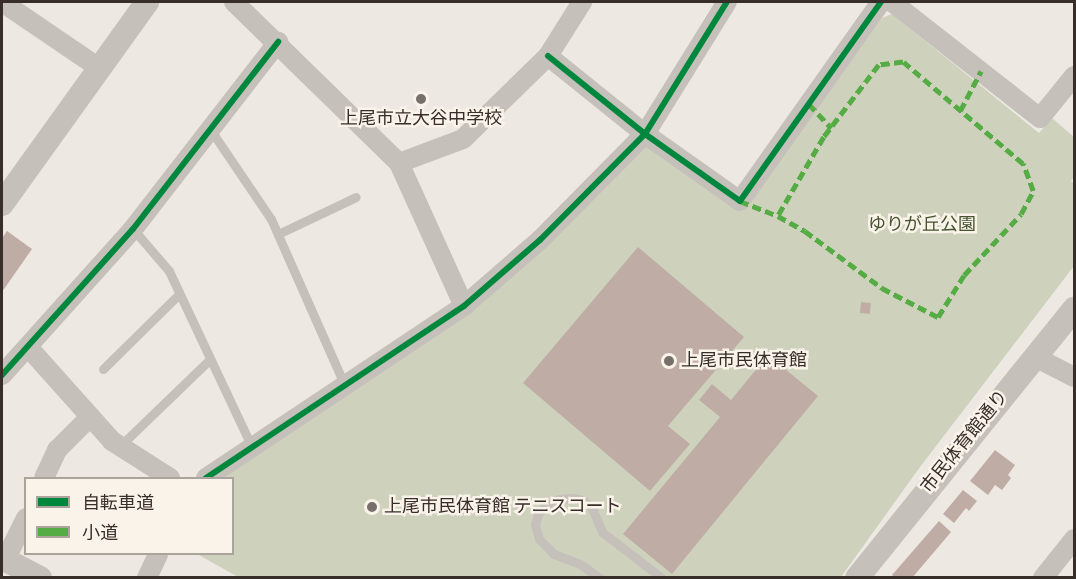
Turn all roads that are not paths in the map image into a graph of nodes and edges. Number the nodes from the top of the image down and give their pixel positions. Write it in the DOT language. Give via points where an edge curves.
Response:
graph roads {
  1 [pos="2,2"];
  2 [pos="147,2"];
  3 [pos="234,2"];
  4 [pos="582,2"];
  5 [pos="727,2"];
  6 [pos="881,2"];
  7 [pos="892,2"];
  8 [pos="278,42"];
  9 [pos="549,56"];
  10 [pos="99,69"];
  11 [pos="1074,76"];
  12 [pos="210,129"];
  13 [pos="645,134"];
  14 [pos="399,163"];
  15 [pos="356,197"];
  16 [pos="2,204"];
  17 [pos="134,229"];
  18 [pos="278,234"];
  19 [pos="179,294"];
  20 [pos="464,306"];
  21 [pos="1074,309"];
  22 [pos="28,347"];
  23 [pos="1035,357"];
  24 [pos="210,359"];
  25 [pos="103,369"];
  26 [pos="2,375"];
  27 [pos="1074,377"];
  28 [pos="344,384"];
  29 [pos="90,417"];
  30 [pos="120,446"];
  31 [pos="253,448"];
  32 [pos="44,477"];
  33 [pos="168,477"];
  34 [pos="208,477"];
  35 [pos="24,522"];
  36 [pos="1074,539"];
  37 [pos="158,555"];
  38 [pos="4,559"];
  39 [pos="862,576"];
  40 [pos="40,578"];
  41 [pos="147,578"];
  42 [pos="600,578"];
  43 [pos="662,578"];
  44 [pos="1043,578"];
  1 -- 10 [label="street"];
  2 -- 10 [label="street"];
  3 -- 8 [label="street"];
  4 -- 9 [label="street"];
  5 -- 13 [label="street"];
  6 -- 13 [label="street" via="740,201"];
  7 -- 11 [label="street" via="1040,118"];
  8 -- 12 [label="street"];
  8 -- 14 [label="street"];
  9 -- 13 [label="street"];
  9 -- 14 [label="street" via="463,139"];
  10 -- 16 [label="street"];
  12 -- 17 [label="street"];
  12 -- 18 [label="lane"];
  13 -- 20 [label="street" via="540,240"];
  14 -- 20 [label="street"];
  15 -- 18 [label="lane"];
  17 -- 19 [label="lane" via="169,271"];
  17 -- 22 [label="street"];
  18 -- 28 [label="lane"];
  19 -- 24 [label="lane"];
  19 -- 25 [label="lane"];
  20 -- 28 [label="street"];
  21 -- 23 [label="street, 市民体育館通り"];
  22 -- 26 [label="street"];
  22 -- 29 [label="street"];
  23 -- 27 [label="street"];
  23 -- 39 [label="street, 市民体育館通り"];
  24 -- 30 [label="lane"];
  24 -- 31 [label="lane"];
  28 -- 31 [label="street"];
  29 -- 30 [label="street"];
  29 -- 32 [label="street" via="57,450"];
  30 -- 33 [label="street"];
  31 -- 34 [label="street"];
  35 -- 38 [label="street"];
  36 -- 44 [label="street"];
  37 -- 41 [label="street"];
  38 -- 40 [label="street"];
  42 -- 43 [label="lane" via="580,564 554,554 539,539 535,525 547,504 559,499 583,501 592,508 602,532"];
}
